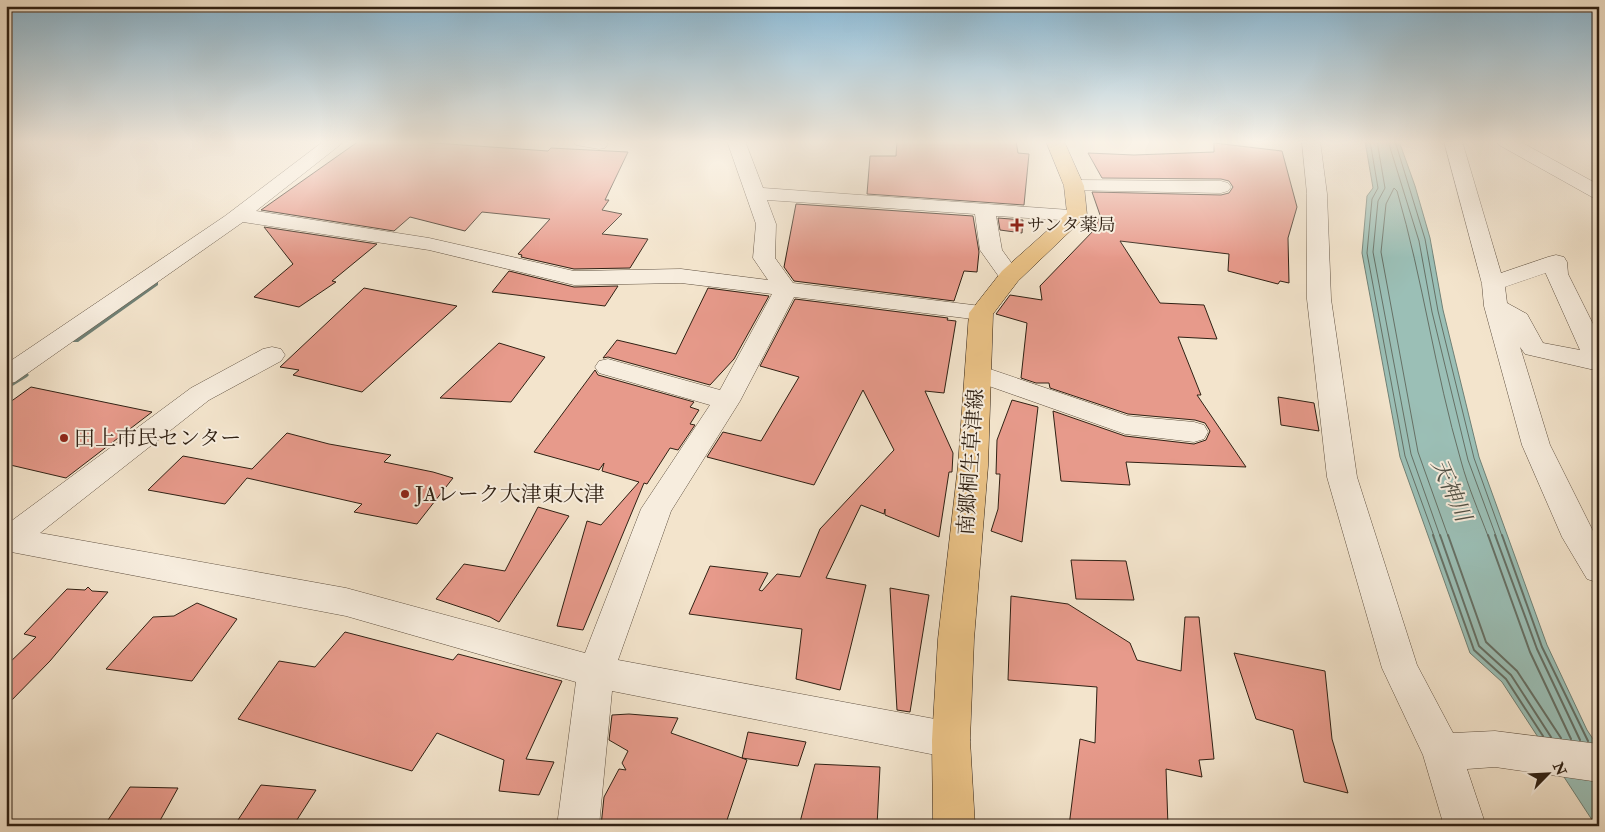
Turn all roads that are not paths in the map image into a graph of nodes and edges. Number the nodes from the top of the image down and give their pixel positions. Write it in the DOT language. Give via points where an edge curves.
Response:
graph roads {
  1 [pos="286,180"];
  2 [pos="750,180"];
  3 [pos="1071,180"];
  4 [pos="1315,180"];
  5 [pos="1463,180"];
  6 [pos="1575,180"];
  7 [pos="1074,186"];
  8 [pos="1220,187"];
  9 [pos="755,193"];
  10 [pos="1599,193"];
  11 [pos="985,209"];
  12 [pos="239,215"];
  13 [pos="1077,215"];
  14 [pos="1010,276"];
  15 [pos="786,289"];
  16 [pos="1494,295"];
  17 [pos="981,313"];
  18 [pos="272,355"];
  19 [pos="1599,362"];
  20 [pos="608,367"];
  21 [pos="978,373"];
  22 [pos="6,376"];
  23 [pos="727,401"];
  24 [pos="1194,432"];
  25 [pos="8,539"];
  26 [pos="1599,570"];
  27 [pos="596,672"];
  28 [pos="951,740"];
  29 [pos="1442,752"];
  30 [pos="1599,763"];
  31 [pos="578,826"];
  32 [pos="954,826"];
  33 [pos="1465,826"];
  1 -- 12 [label="street"];
  2 -- 9 [label="street"];
  3 -- 7 [label="main road"];
  4 -- 29 [label="street" via="1320,299 1342,477 1400,668"];
  5 -- 16 [label="street"];
  6 -- 10 [label="street"];
  7 -- 8 [label="street"];
  7 -- 13 [label="main road"];
  9 -- 11 [label="street"];
  9 -- 15 [label="street" via="766,224 764,258"];
  11 -- 13 [label="street"];
  11 -- 14 [label="street" via="991,250"];
  12 -- 15 [label="street" via="429,244 574,278 681,276"];
  12 -- 22 [label="street"];
  13 -- 14 [label="main road"];
  14 -- 17 [label="main road"];
  15 -- 17 [label="street"];
  15 -- 23 [label="street"];
  16 -- 19 [label="street" via="1518,319 1534,349"];
  16 -- 19 [label="street" via="1556,262 1557,274"];
  16 -- 26 [label="street" via="1536,446 1578,537"];
  17 -- 21 [label="main road, 南郷桐生草津線"];
  18 -- 25 [label="street" via="200,394"];
  20 -- 23 [label="street"];
  21 -- 24 [label="street" via="1125,424"];
  21 -- 28 [label="main road, 南郷桐生草津線"];
  23 -- 27 [label="street" via="656,509"];
  25 -- 27 [label="street" via="346,602"];
  27 -- 28 [label="street"];
  27 -- 31 [label="street"];
  28 -- 32 [label="main road, 南郷桐生草津線"];
  29 -- 30 [label="street" via="1495,749"];
  29 -- 33 [label="street"];
}
